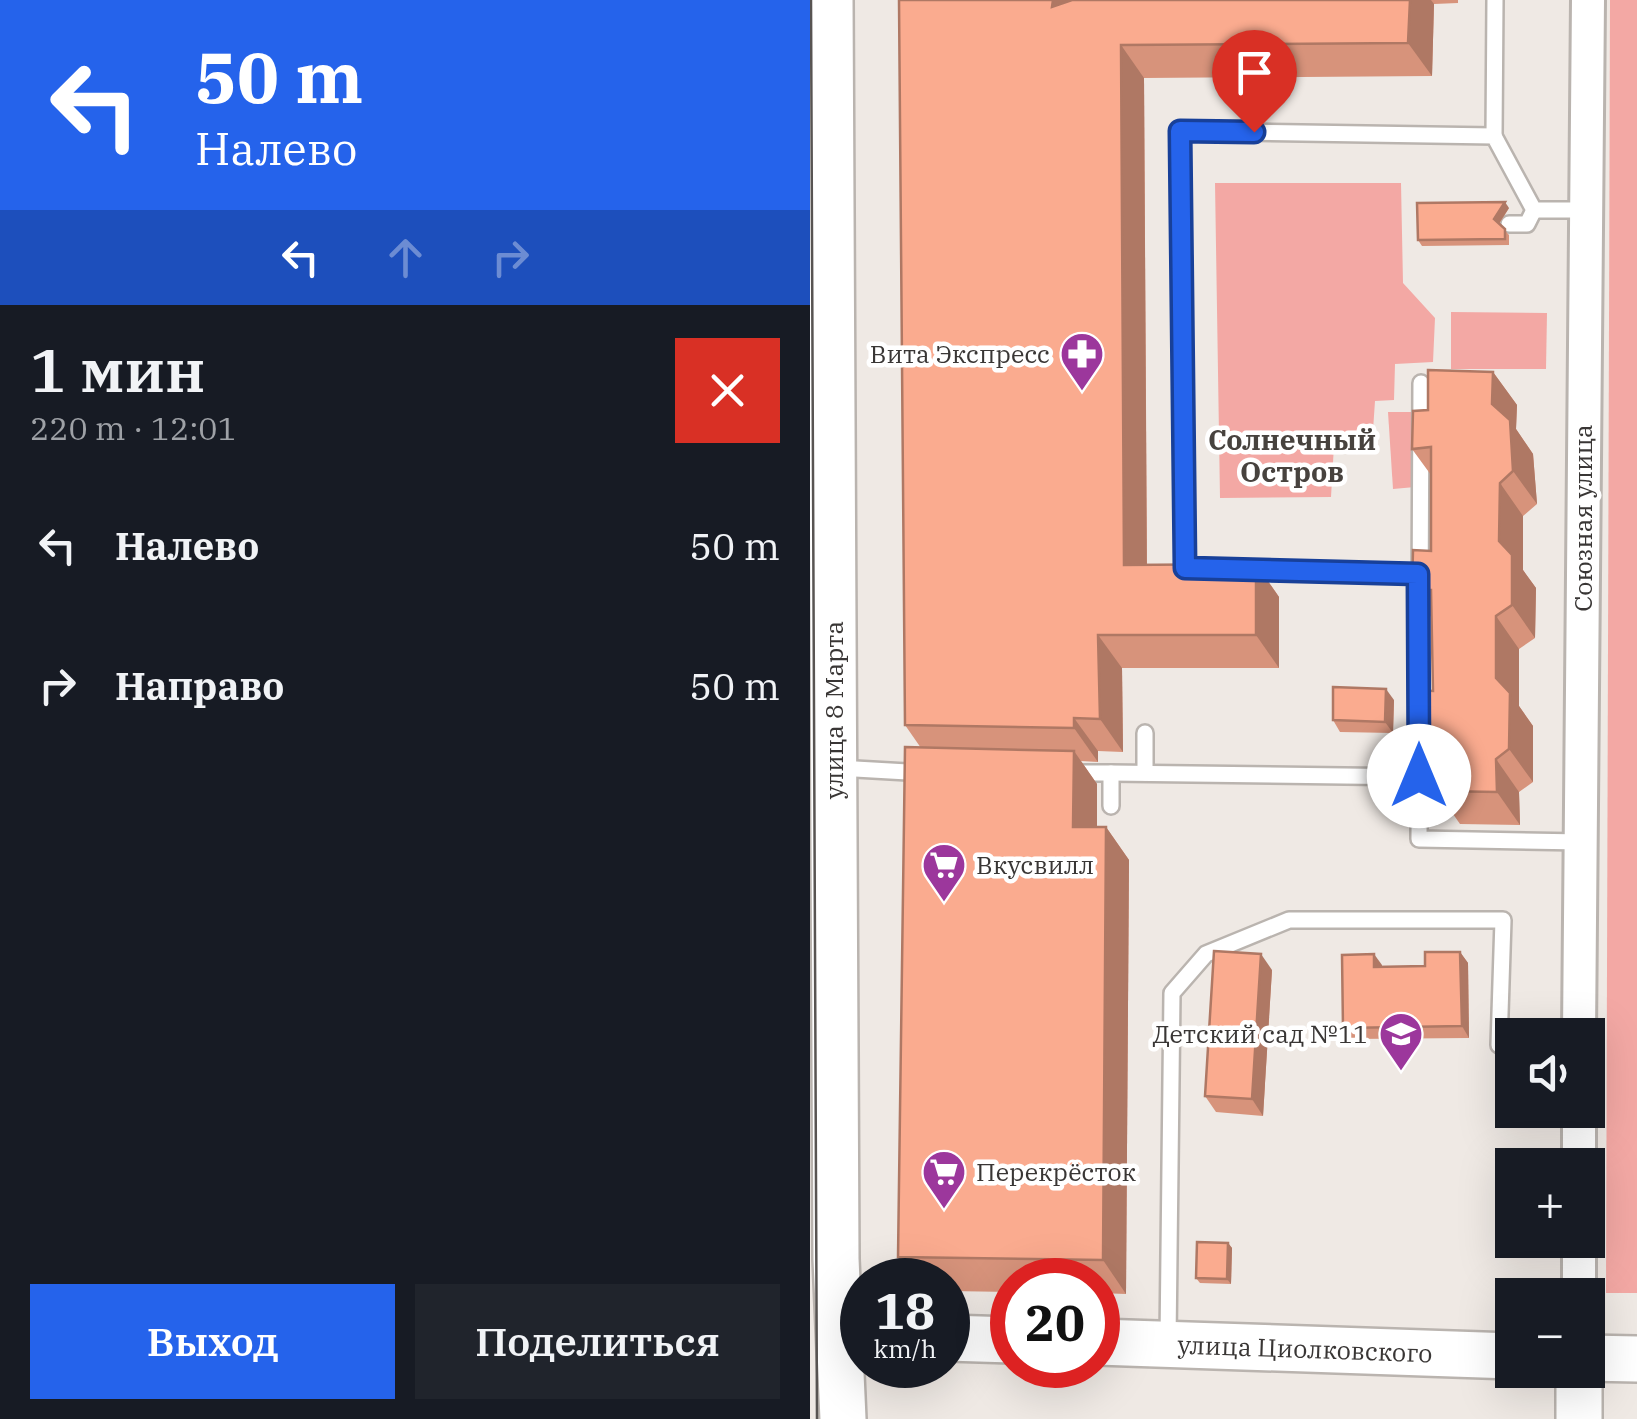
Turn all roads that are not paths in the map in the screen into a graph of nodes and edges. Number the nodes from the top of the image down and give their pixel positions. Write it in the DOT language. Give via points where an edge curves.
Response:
graph roads {
  1 [pos="830,0"];
  2 [pos="1496,0"];
  3 [pos="1588,0"];
  4 [pos="1494,136"];
  5 [pos="1534,210"];
  6 [pos="1585,210"];
  7 [pos="1509,224"];
  8 [pos="1421,383"];
  9 [pos="1418,574"];
  10 [pos="1145,733"];
  11 [pos="834,768"];
  12 [pos="946,773"];
  13 [pos="1056,773"];
  14 [pos="1110,773"];
  15 [pos="1144,773"];
  16 [pos="1419,776"];
  17 [pos="1111,806"];
  18 [pos="1582,842"];
  19 [pos="1500,1018"];
  20 [pos="1579,1018"];
  21 [pos="837,1335"];
  22 [pos="1120,1343"];
  23 [pos="1168,1345"];
  24 [pos="1495,1355"];
  25 [pos="1605,1358"];
  26 [pos="1637,1359"];
  27 [pos="1578,1388"];
  28 [pos="842,1419"];
  29 [pos="1578,1419"];
  1 -- 11 [label="main road, улица 8 Марта"];
  2 -- 4 [label="lane"];
  3 -- 6 [label="street, Союзная улица"];
  4 -- 5 [label="lane"];
  4 -- 9 [label="lane" via="1180,131 1185,568"];
  5 -- 6 [label="lane"];
  5 -- 7 [label="lane" via="1527,224"];
  6 -- 18 [label="street, Союзная улица"];
  8 -- 9 [label="lane"];
  9 -- 16 [label="lane"];
  10 -- 15 [label="lane"];
  11 -- 12 [label="lane"];
  11 -- 21 [label="main road, улица 8 Марта"];
  13 -- 14 [label="lane"];
  14 -- 15 [label="lane"];
  14 -- 17 [label="lane"];
  15 -- 16 [label="lane"];
  16 -- 18 [label="lane" via="1419,839"];
  18 -- 20 [label="street, Союзная улица"];
  19 -- 23 [label="lane" via="1503,920 1289,920 1206,954 1172,993"];
  21 -- 28 [label="main road, улица 8 Марта"];
  22 -- 23 [label="main road, улица Циолковского"];
  23 -- 24 [label="main road, улица Циолковского"];
  25 -- 26 [label="main road"];
  27 -- 29 [label="main road"];
}
